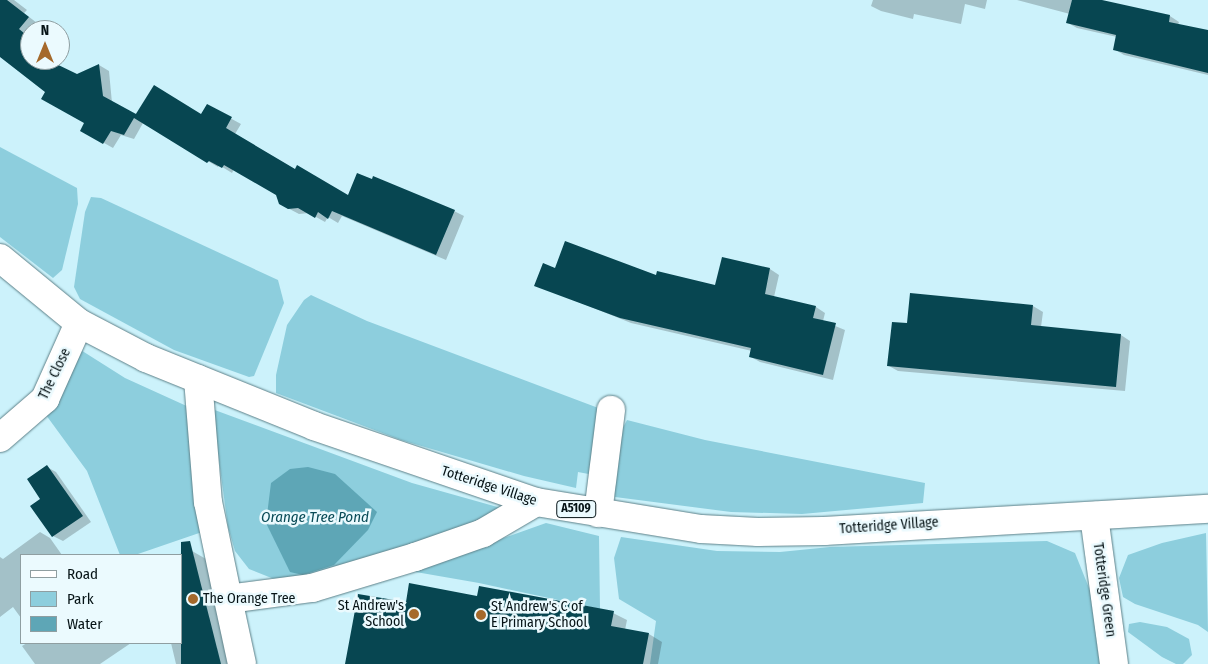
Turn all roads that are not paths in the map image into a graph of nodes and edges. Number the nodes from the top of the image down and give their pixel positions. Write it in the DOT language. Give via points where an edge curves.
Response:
graph roads {
  1 [pos="0,258"];
  2 [pos="79,323"];
  3 [pos="198,379"];
  4 [pos="611,410"];
  5 [pos="0,438"];
  6 [pos="536,502"];
  7 [pos="1208,509"];
  8 [pos="598,513"];
  9 [pos="1094,516"];
  10 [pos="228,598"];
  11 [pos="242,664"];
  12 [pos="1114,664"];
  1 -- 2 [label="main road, Totteridge Village / A5109"];
  2 -- 3 [label="main road, Totteridge Village / A5109" via="146,358"];
  2 -- 5 [label="main road, The Close" via="45,399"];
  3 -- 6 [label="main road, Totteridge Village / A5109" via="314,426"];
  3 -- 10 [label="main road" via="208,502"];
  4 -- 8 [label="main road"];
  6 -- 8 [label="main road, Totteridge Village / A5109"];
  6 -- 10 [label="main road" via="482,533 415,557 312,588"];
  7 -- 9 [label="main road, Totteridge Village / A5109"];
  8 -- 9 [label="main road, Totteridge Village / A5109" via="701,529 758,532"];
  9 -- 12 [label="main road, Totteridge Green"];
  10 -- 11 [label="main road"];
}
